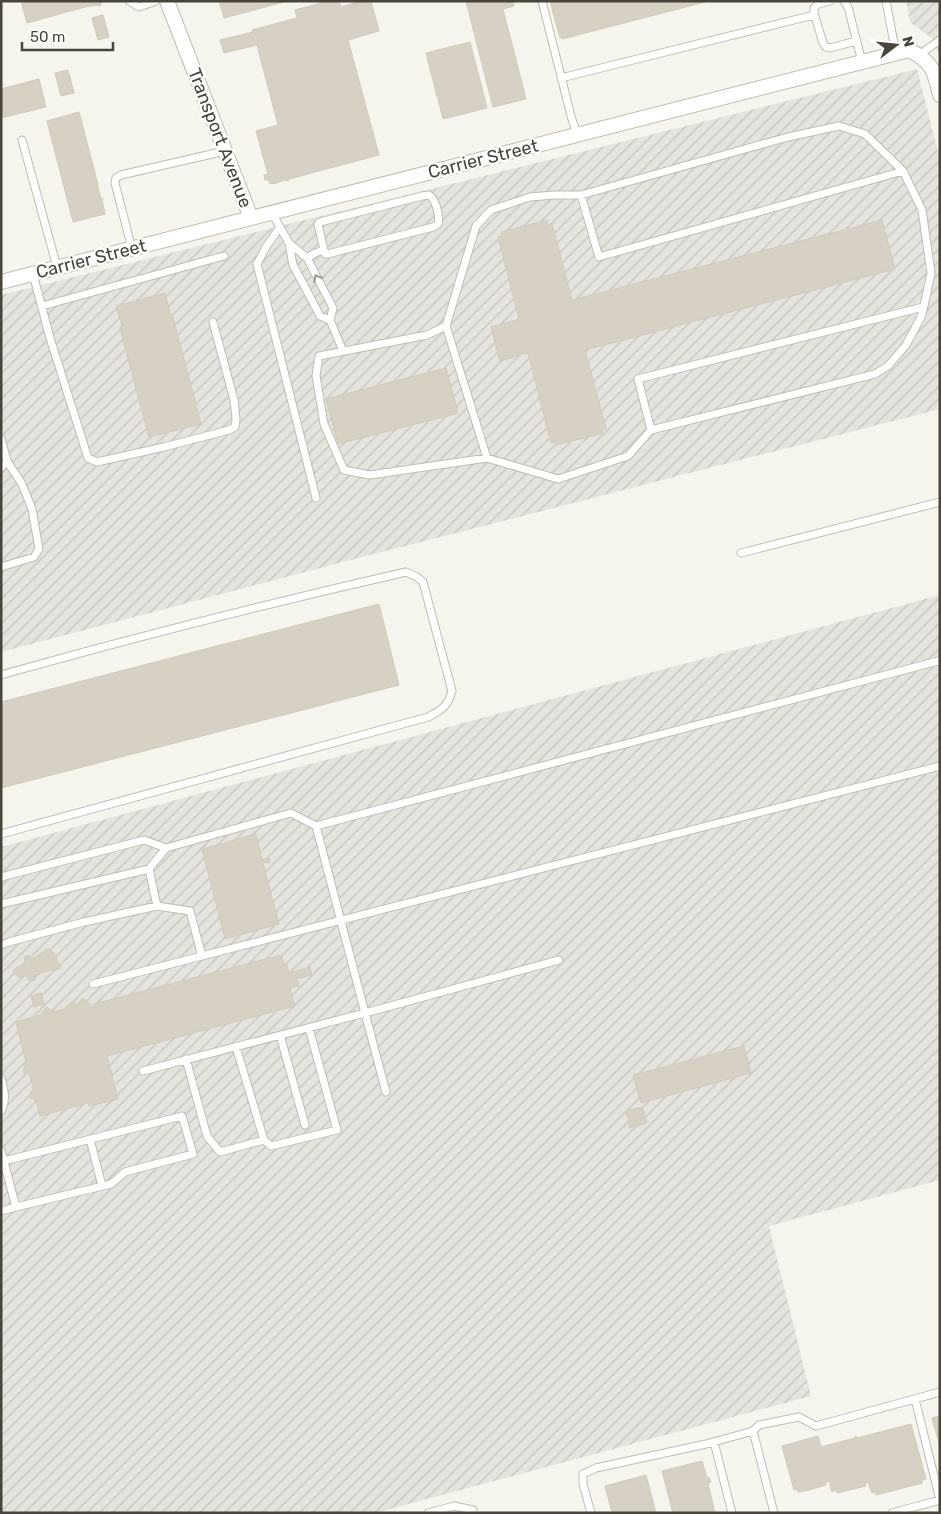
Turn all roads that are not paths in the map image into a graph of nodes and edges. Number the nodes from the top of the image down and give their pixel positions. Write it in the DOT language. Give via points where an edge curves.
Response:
graph roads {
  1 [pos="128,1"];
  2 [pos="156,1"];
  3 [pos="167,1"];
  4 [pos="542,1"];
  5 [pos="830,1"];
  6 [pos="844,1"];
  7 [pos="886,1"];
  8 [pos="814,15"];
  9 [pos="940,40"];
  10 [pos="856,41"];
  11 [pos="896,54"];
  12 [pos="919,55"];
  13 [pos="862,62"];
  14 [pos="561,78"];
  15 [pos="940,95"];
  16 [pos="577,135"];
  17 [pos="22,140"];
  18 [pos="225,151"];
  19 [pos="903,171"];
  20 [pos="581,194"];
  21 [pos="272,213"];
  22 [pos="251,218"];
  23 [pos="280,227"];
  24 [pos="289,243"];
  25 [pos="132,249"];
  26 [pos="324,250"];
  27 [pos="224,256"];
  28 [pos="307,258"];
  29 [pos="57,268"];
  30 [pos="33,274"];
  31 [pos="1,282"];
  32 [pos="42,306"];
  33 [pos="923,308"];
  34 [pos="330,320"];
  35 [pos="213,322"];
  36 [pos="446,326"];
  37 [pos="343,351"];
  38 [pos="651,430"];
  39 [pos="1,439"];
  40 [pos="487,458"];
  41 [pos="7,461"];
  42 [pos="1,468"];
  43 [pos="316,498"];
  44 [pos="940,502"];
  45 [pos="741,554"];
  46 [pos="1,567"];
  47 [pos="938,661"];
  48 [pos="1,675"];
  49 [pos="940,766"];
  50 [pos="316,826"];
  51 [pos="1,834"];
  52 [pos="166,848"];
  53 [pos="149,869"];
  54 [pos="1,877"];
  55 [pos="1,904"];
  56 [pos="157,906"];
  57 [pos="340,920"];
  58 [pos="1,945"];
  59 [pos="202,956"];
  60 [pos="559,960"];
  61 [pos="93,984"];
  62 [pos="365,1013"];
  63 [pos="310,1028"];
  64 [pos="280,1035"];
  65 [pos="236,1047"];
  66 [pos="186,1059"];
  67 [pos="142,1071"];
  68 [pos="1,1078"];
  69 [pos="386,1092"];
  70 [pos="1,1110"];
  71 [pos="305,1125"];
  72 [pos="90,1139"];
  73 [pos="264,1140"];
  74 [pos="1,1151"];
  75 [pos="4,1161"];
  76 [pos="5,1176"];
  77 [pos="102,1186"];
  78 [pos="16,1207"];
  79 [pos="1,1211"];
  80 [pos="940,1392"];
  81 [pos="915,1399"];
  82 [pos="753,1431"];
  83 [pos="714,1442"];
  84 [pos="940,1500"];
  85 [pos="428,1513"];
  86 [pos="473,1513"];
  87 [pos="591,1513"];
  88 [pos="732,1513"];
  89 [pos="774,1513"];
  90 [pos="892,1513"];
  1 -- 2 [label="lane" via="139,7"];
  3 -- 18 [label="street, Transport Avenue"];
  4 -- 14 [label="lane"];
  5 -- 8 [label="lane" via="818,4"];
  6 -- 10 [label="lane"];
  7 -- 11 [label="lane"];
  8 -- 10 [label="lane" via="826,47"];
  8 -- 14 [label="lane"];
  9 -- 12 [label="lane"];
  10 -- 13 [label="lane"];
  11 -- 12 [label="street, Carrier Street" via="909,50"];
  11 -- 13 [label="street, Carrier Street"];
  12 -- 15 [label="street" via="931,66"];
  13 -- 16 [label="street, Carrier Street"];
  14 -- 16 [label="lane"];
  16 -- 21 [label="street, Carrier Street"];
  17 -- 29 [label="lane"];
  18 -- 22 [label="street, Transport Avenue"];
  18 -- 25 [label="lane" via="116,178"];
  19 -- 20 [label="lane" via="865,134 839,126"];
  19 -- 20 [label="lane" via="598,257"];
  19 -- 33 [label="lane" via="922,210 931,273"];
  20 -- 36 [label="lane" via="530,197 491,210 476,226"];
  21 -- 22 [label="street, Carrier Street"];
  21 -- 23 [label="lane"];
  22 -- 25 [label="street, Carrier Street"];
  23 -- 24 [label="lane"];
  23 -- 43 [label="lane" via="258,264"];
  24 -- 28 [label="lane"];
  24 -- 34 [label="lane" via="293,265 320,316"];
  25 -- 29 [label="street, Carrier Street"];
  26 -- 26 [label="lane" via="320,222 422,196 429,195 434,199 439,219 433,227 328,254"];
  26 -- 28 [label="lane"];
  27 -- 32 [label="lane"];
  34 -- 28 [label="lane, one-way" via="333,308"];
  29 -- 30 [label="street, Carrier Street"];
  30 -- 31 [label="street, Carrier Street"];
  30 -- 32 [label="lane"];
  32 -- 35 [label="lane" via="88,458 97,462 164,448 235,427 234,400"];
  33 -- 38 [label="lane" via="906,346 888,366 875,374"];
  33 -- 38 [label="lane" via="638,379"];
  34 -- 37 [label="lane"];
  36 -- 37 [label="lane" via="427,335"];
  36 -- 40 [label="lane"];
  37 -- 40 [label="lane" via="319,356 316,376 324,424 344,470 370,475"];
  38 -- 40 [label="lane" via="628,456 558,479"];
  39 -- 41 [label="lane"];
  41 -- 42 [label="lane"];
  41 -- 46 [label="lane" via="22,484 32,509 39,549 34,558"];
  44 -- 45 [label="lane"];
  47 -- 50 [label="lane"];
  48 -- 51 [label="lane" via="282,600 406,572 423,582 452,691 449,702 428,717"];
  49 -- 57 [label="lane"];
  50 -- 52 [label="lane" via="291,814"];
  50 -- 57 [label="lane"];
  52 -- 53 [label="lane"];
  52 -- 54 [label="lane" via="144,840"];
  53 -- 55 [label="lane"];
  53 -- 56 [label="lane"];
  56 -- 58 [label="lane"];
  56 -- 59 [label="lane" via="190,911"];
  57 -- 59 [label="lane"];
  57 -- 62 [label="lane"];
  59 -- 61 [label="lane"];
  60 -- 62 [label="lane"];
  62 -- 63 [label="lane"];
  62 -- 69 [label="lane"];
  63 -- 64 [label="lane"];
  63 -- 73 [label="lane" via="337,1130 271,1146"];
  64 -- 65 [label="lane"];
  64 -- 71 [label="lane"];
  65 -- 66 [label="lane"];
  65 -- 73 [label="lane"];
  66 -- 67 [label="lane"];
  66 -- 73 [label="lane" via="207,1136 220,1152"];
  68 -- 70 [label="lane" via="4,1105"];
  72 -- 75 [label="lane"];
  72 -- 77 [label="lane"];
  72 -- 77 [label="lane" via="182,1116 193,1154 125,1172 111,1184"];
  74 -- 75 [label="lane"];
  75 -- 76 [label="lane"];
  76 -- 78 [label="lane"];
  77 -- 78 [label="lane"];
  78 -- 79 [label="lane"];
  80 -- 81 [label="lane"];
  81 -- 82 [label="lane" via="816,1426 799,1417 759,1425"];
  81 -- 84 [label="lane"];
  82 -- 83 [label="lane"];
  82 -- 89 [label="lane"];
  83 -- 87 [label="lane" via="596,1468 583,1474"];
  83 -- 88 [label="lane"];
  84 -- 90 [label="lane"];
  85 -- 86 [label="lane" via="454,1506"];
}
